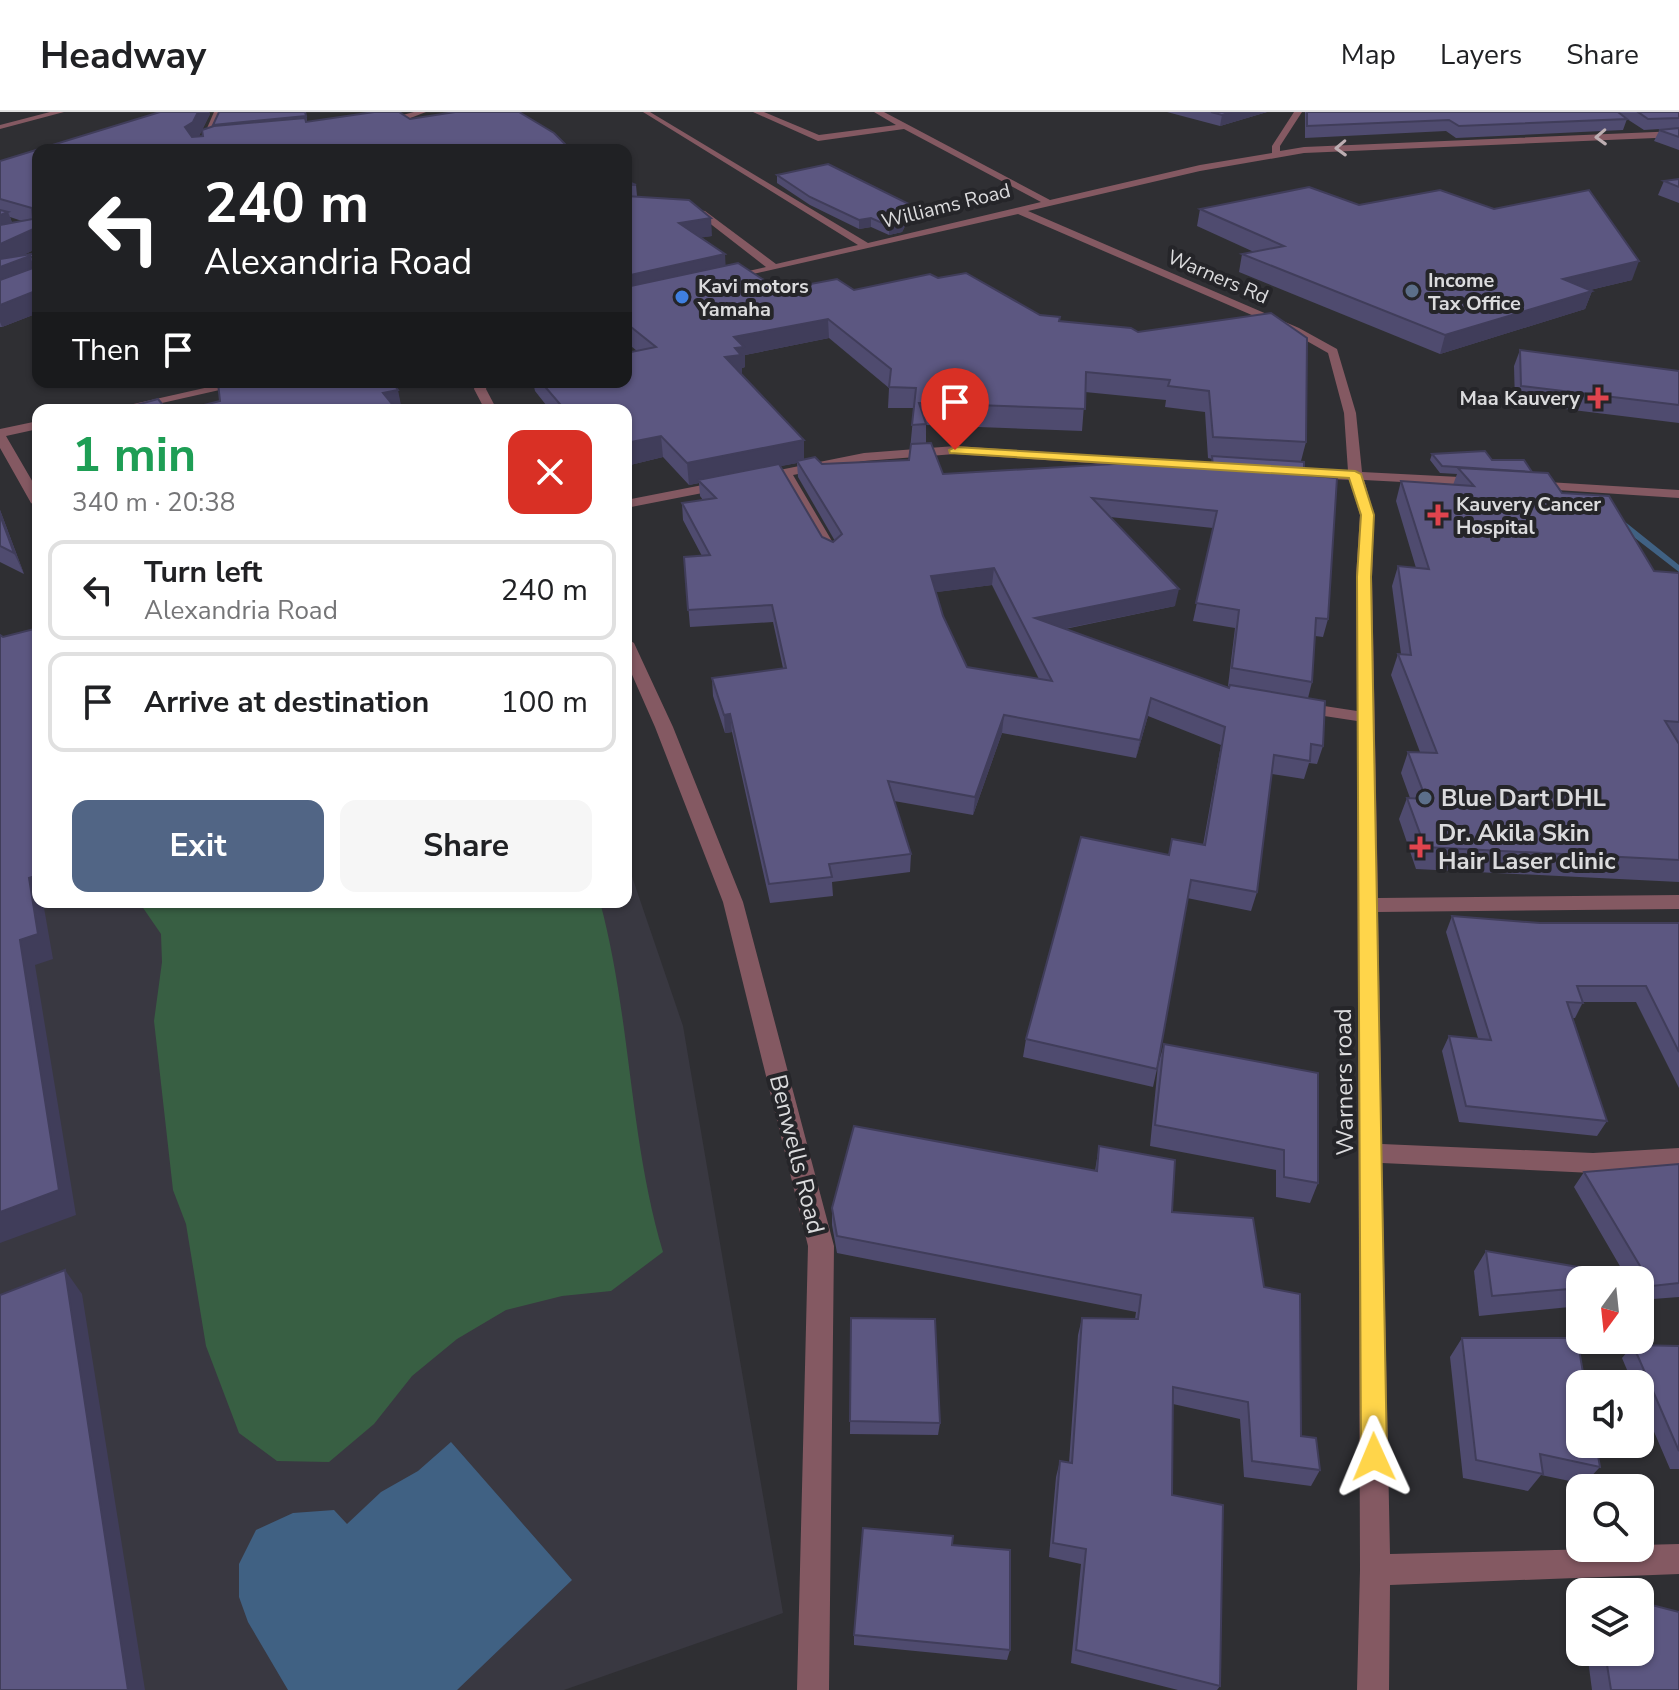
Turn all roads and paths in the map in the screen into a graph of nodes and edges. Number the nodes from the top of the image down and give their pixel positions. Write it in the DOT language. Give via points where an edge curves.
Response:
graph roads {
  1 [pos="60,112"];
  2 [pos="218,112"];
  3 [pos="422,112"];
  4 [pos="757,112"];
  5 [pos="878,112"];
  6 [pos="1298,112"];
  7 [pos="646,113"];
  8 [pos="368,122"];
  9 [pos="908,126"];
  10 [pos="0,127"];
  11 [pos="1629,128"];
  12 [pos="1679,134"];
  13 [pos="1640,135"];
  14 [pos="217,137"];
  15 [pos="203,144"];
  16 [pos="205,144"];
  17 [pos="1276,155"];
  18 [pos="1069,198"];
  19 [pos="1047,202"];
  20 [pos="680,209"];
  21 [pos="1015,209"];
  22 [pos="1076,236"];
  23 [pos="866,246"];
  24 [pos="774,268"];
  25 [pos="716,282"];
  26 [pos="220,388"];
  27 [pos="195,393"];
  28 [pos="142,404"];
  29 [pos="201,404"];
  30 [pos="32,427"];
  31 [pos="0,435"];
  32 [pos="1172,465"];
  33 [pos="1265,471"];
  34 [pos="785,473"];
  35 [pos="1355,474"];
  36 [pos="1494,483"];
  37 [pos="1509,484"];
  38 [pos="32,492"];
  39 [pos="1679,494"];
  40 [pos="632,503"];
  41 [pos="832,553"];
  42 [pos="632,656"];
  43 [pos="1281,704"];
  44 [pos="1365,717"];
  45 [pos="1679,902"];
  46 [pos="1368,905"];
  47 [pos="1371,1153"];
  48 [pos="1679,1158"];
  49 [pos="1679,1559"];
  50 [pos="1375,1570"];
  51 [pos="813,1690"];
  52 [pos="1373,1690"];
  1 -- 10 [label="street"];
  2 -- 15 [label="street"];
  3 -- 8 [label="street"];
  4 -- 9 [label="street" via="818,138"];
  5 -- 9 [label="street"];
  6 -- 17 [label="street" via="1276,146"];
  7 -- 23 [label="street"];
  9 -- 19 [label="street"];
  11 -- 13 [label="street"];
  12 -- 13 [label="street, Williams Road"];
  13 -- 17 [label="street, Williams Road, one-way"];
  14 -- 16 [label="street"];
  17 -- 18 [label="street, Williams Road"];
  18 -- 19 [label="street, Williams Road"];
  18 -- 22 [label="street" via="1064,216"];
  19 -- 21 [label="street, Williams Road"];
  20 -- 24 [label="street" via="702,213"];
  21 -- 22 [label="street, Warners Rd"];
  21 -- 23 [label="street, Williams Road"];
  22 -- 35 [label="street, Warners Rd" via="1333,351 1350,413"];
  23 -- 24 [label="street, Williams Road"];
  24 -- 25 [label="street, Williams Road"];
  26 -- 27 [label="street"];
  27 -- 28 [label="street"];
  27 -- 29 [label="street"];
  30 -- 31 [label="street"];
  31 -- 38 [label="street"];
  32 -- 34 [label="street" via="955,450 864,457"];
  33 -- 35 [label="street"];
  34 -- 40 [label="street"];
  34 -- 41 [label="street"];
  35 -- 36 [label="street"];
  35 -- 44 [label="street, Warners road" via="1367,515"];
  37 -- 39 [label="street"];
  42 -- 51 [label="street, Benwells Road" via="733,902 821,1246"];
  43 -- 44 [label="street"];
  44 -- 46 [label="street, Warners road"];
  45 -- 46 [label="street"];
  46 -- 47 [label="street, Warners road"];
  47 -- 48 [label="street" via="1593,1163"];
  47 -- 50 [label="street, Warners road"];
  49 -- 50 [label="street"];
  50 -- 52 [label="street, Warners road"];
}
